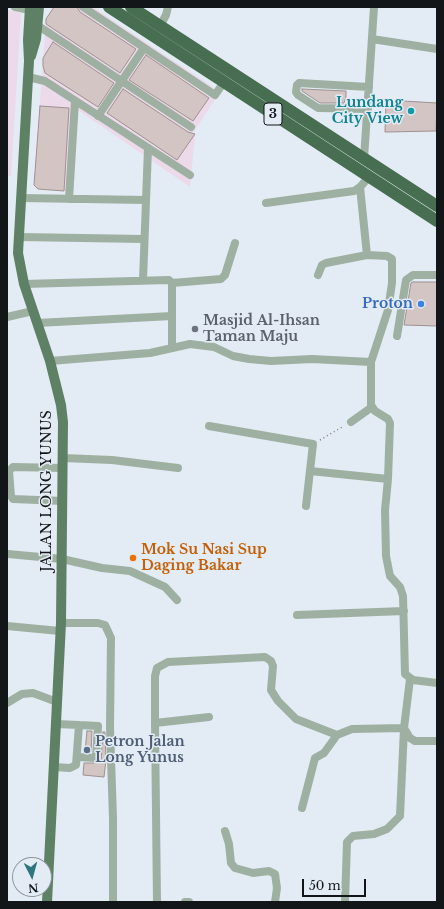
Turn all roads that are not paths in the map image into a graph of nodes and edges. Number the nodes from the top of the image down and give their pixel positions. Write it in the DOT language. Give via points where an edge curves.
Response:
graph roads {
  1 [pos="15,7"];
  2 [pos="83,7"];
  3 [pos="109,7"];
  4 [pos="131,7"];
  5 [pos="168,7"];
  6 [pos="374,7"];
  7 [pos="33,8"];
  8 [pos="141,10"];
  9 [pos="37,25"];
  10 [pos="160,26"];
  11 [pos="372,39"];
  12 [pos="144,48"];
  13 [pos="437,49"];
  14 [pos="30,61"];
  15 [pos="28,78"];
  16 [pos="121,81"];
  17 [pos="224,82"];
  18 [pos="369,87"];
  19 [pos="75,101"];
  20 [pos="368,109"];
  21 [pos="98,116"];
  22 [pos="191,127"];
  23 [pos="148,148"];
  24 [pos="364,159"];
  25 [pos="190,175"];
  26 [pos="369,177"];
  27 [pos="360,187"];
  28 [pos="21,198"];
  29 [pos="69,199"];
  30 [pos="146,200"];
  31 [pos="266,203"];
  32 [pos="437,206"];
  33 [pos="437,221"];
  34 [pos="19,237"];
  35 [pos="144,239"];
  36 [pos="235,243"];
  37 [pos="367,255"];
  38 [pos="318,275"];
  39 [pos="437,275"];
  40 [pos="143,280"];
  41 [pos="172,283"];
  42 [pos="24,284"];
  43 [pos="33,311"];
  44 [pos="172,316"];
  45 [pos="7,317"];
  46 [pos="37,323"];
  47 [pos="397,336"];
  48 [pos="172,348"];
  49 [pos="50,361"];
  50 [pos="371,362"];
  51 [pos="372,407"];
  52 [pos="351,422"];
  53 [pos="209,426"];
  54 [pos="63,463"];
  55 [pos="178,468"];
  56 [pos="310,471"];
  57 [pos="388,479"];
  58 [pos="63,501"];
  59 [pos="306,506"];
  60 [pos="8,554"];
  61 [pos="62,559"];
  62 [pos="177,600"];
  63 [pos="404,611"];
  64 [pos="297,615"];
  65 [pos="7,626"];
  66 [pos="60,627"];
  67 [pos="410,679"];
  68 [pos="437,683"];
  69 [pos="57,702"];
  70 [pos="7,703"];
  71 [pos="209,717"];
  72 [pos="155,723"];
  73 [pos="56,724"];
  74 [pos="79,725"];
  75 [pos="404,728"];
  76 [pos="337,735"];
  77 [pos="437,741"];
  78 [pos="77,757"];
  79 [pos="54,767"];
  80 [pos="302,808"];
  81 [pos="225,832"];
  82 [pos="47,902"];
  83 [pos="113,902"];
  84 [pos="157,902"];
  85 [pos="185,902"];
  86 [pos="188,902"];
  87 [pos="275,902"];
  88 [pos="345,902"];
  1 -- 7 [label="street"];
  2 -- 12 [label="street"];
  3 -- 17 [label="highway, 3"];
  4 -- 8 [label="highway, 3"];
  5 -- 10 [label="street"];
  6 -- 11 [label="street"];
  7 -- 9 [label="main road, JALAN LONG YUNUS"];
  7 -- 14 [label="main road, JALAN LONG YUNUS" via="28,40"];
  8 -- 10 [label="highway, 3"];
  9 -- 14 [label="main road, JALAN LONG YUNUS"];
  9 -- 16 [label="street"];
  10 -- 24 [label="highway, 3"];
  11 -- 13 [label="street"];
  11 -- 18 [label="street"];
  12 -- 16 [label="street"];
  12 -- 17 [label="street" via="215,95"];
  14 -- 15 [label="main road, JALAN LONG YUNUS"];
  15 -- 19 [label="street" via="45,81"];
  15 -- 28 [label="main road, JALAN LONG YUNUS"];
  16 -- 21 [label="street"];
  16 -- 22 [label="street"];
  17 -- 26 [label="highway, 3"];
  18 -- 20 [label="street"];
  18 -- 20 [label="street" via="299,83 296,92 318,108"];
  19 -- 21 [label="street"];
  19 -- 29 [label="street"];
  20 -- 24 [label="street"];
  21 -- 23 [label="street"];
  23 -- 25 [label="street"];
  23 -- 30 [label="street"];
  24 -- 32 [label="highway, 3"];
  26 -- 27 [label="street"];
  26 -- 33 [label="highway, 3"];
  27 -- 31 [label="street" via="354,191"];
  27 -- 37 [label="street"];
  28 -- 29 [label="street"];
  28 -- 34 [label="main road, JALAN LONG YUNUS"];
  29 -- 30 [label="street"];
  30 -- 35 [label="street"];
  34 -- 35 [label="street"];
  34 -- 42 [label="main road, JALAN LONG YUNUS" via="18,253"];
  35 -- 40 [label="street"];
  36 -- 41 [label="street" via="221,279"];
  37 -- 38 [label="street" via="326,263 322,265"];
  37 -- 50 [label="street" via="387,256 392,261 388,310"];
  39 -- 47 [label="street" via="414,275 406,280"];
  40 -- 41 [label="street" via="167,279"];
  40 -- 42 [label="street"];
  41 -- 44 [label="street"];
  42 -- 43 [label="main road, JALAN LONG YUNUS"];
  43 -- 45 [label="street"];
  43 -- 46 [label="main road, JALAN LONG YUNUS"];
  44 -- 46 [label="street"];
  44 -- 48 [label="street"];
  46 -- 49 [label="main road, JALAN LONG YUNUS"];
  48 -- 49 [label="street" via="150,353"];
  48 -- 50 [label="street" via="193,344 214,347 233,356 271,361 312,359"];
  49 -- 54 [label="main road, JALAN LONG YUNUS" via="60,405"];
  50 -- 51 [label="street"];
  51 -- 52 [label="street"];
  51 -- 57 [label="street" via="390,423"];
  53 -- 56 [label="street" via="313,444"];
  54 -- 55 [label="street" via="112,460"];
  54 -- 58 [label="main road, JALAN LONG YUNUS"];
  54 -- 58 [label="street" via="13,467 9,471 13,499"];
  56 -- 57 [label="street"];
  56 -- 59 [label="street"];
  57 -- 63 [label="street" via="385,510 386,556 390,576 402,592"];
  58 -- 61 [label="main road, JALAN LONG YUNUS"];
  60 -- 61 [label="street"];
  61 -- 62 [label="street" via="130,571 165,587"];
  61 -- 66 [label="main road, JALAN LONG YUNUS"];
  63 -- 64 [label="street"];
  63 -- 67 [label="street" via="405,671"];
  65 -- 66 [label="street"];
  66 -- 69 [label="main road, JALAN LONG YUNUS"];
  66 -- 83 [label="street" via="98,623 105,625 111,638"];
  67 -- 68 [label="street"];
  67 -- 75 [label="street"];
  69 -- 70 [label="street" via="34,693 22,694"];
  69 -- 73 [label="main road, JALAN LONG YUNUS"];
  71 -- 72 [label="street"];
  72 -- 76 [label="street" via="155,676 157,668 161,665 168,662 265,657 273,666 271,690 278,701 296,719"];
  72 -- 84 [label="street"];
  73 -- 74 [label="street"];
  73 -- 79 [label="main road, JALAN LONG YUNUS"];
  74 -- 78 [label="street"];
  74 -- 78 [label="street" via="98,726 96,758"];
  75 -- 76 [label="street" via="352,729"];
  75 -- 77 [label="street" via="410,738 416,741"];
  75 -- 88 [label="street" via="400,816 387,829 374,834 353,836 347,842"];
  76 -- 80 [label="street" via="329,748 315,758"];
  78 -- 79 [label="street" via="74,767"];
  79 -- 82 [label="main road, JALAN LONG YUNUS"];
  81 -- 87 [label="street" via="231,863 235,868 253,873 269,871 275,874"];
  85 -- 86 [label="street"];
}
